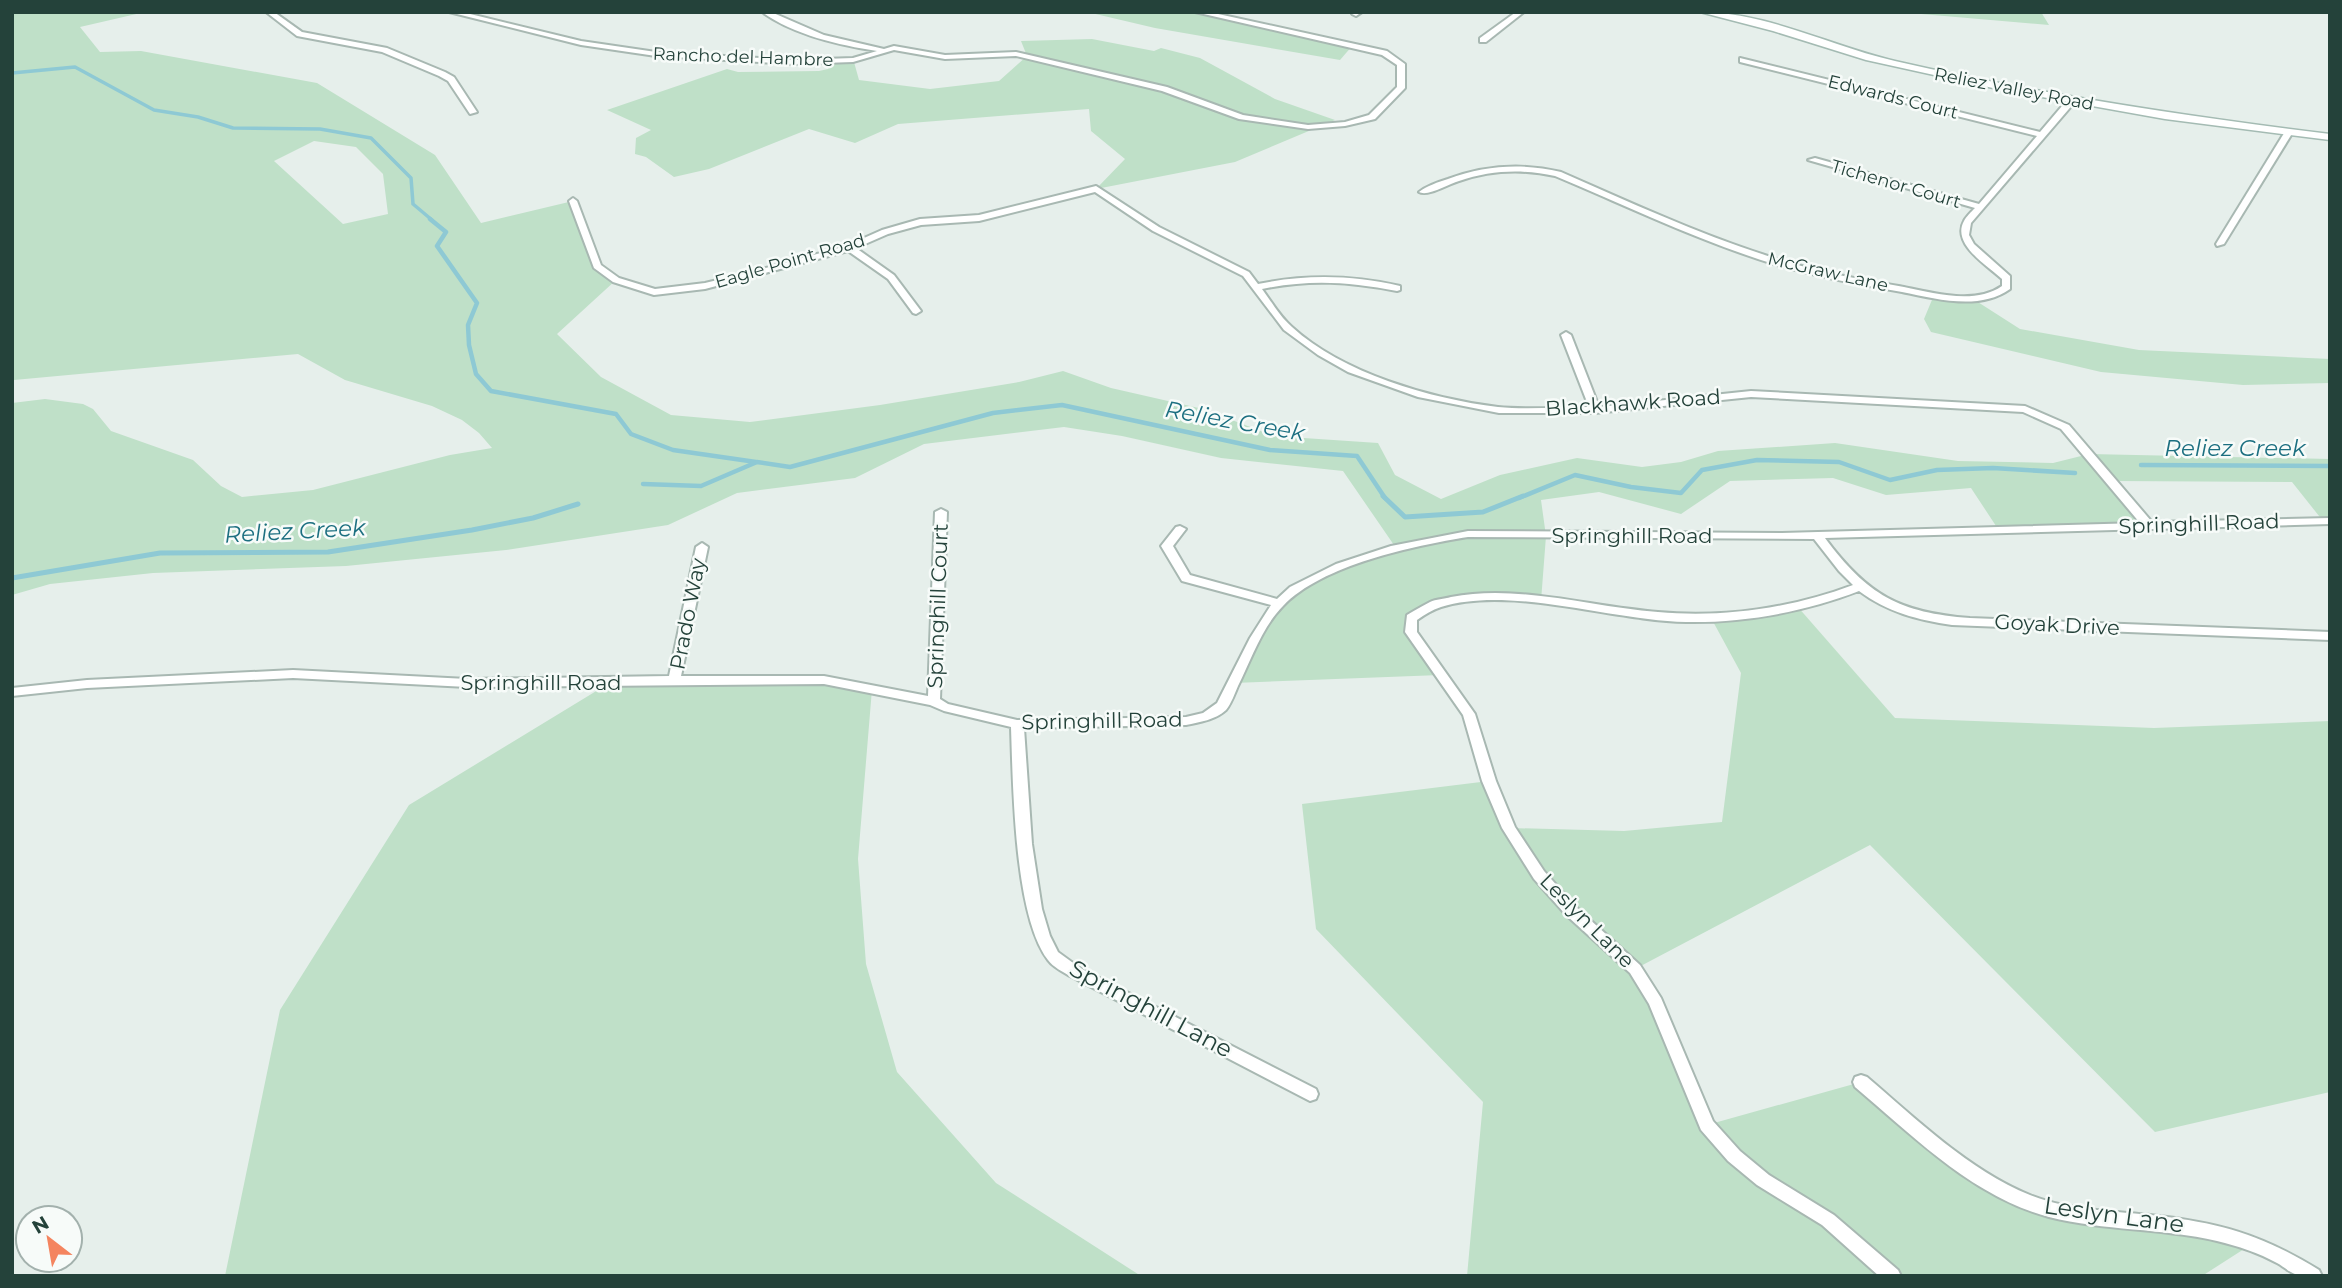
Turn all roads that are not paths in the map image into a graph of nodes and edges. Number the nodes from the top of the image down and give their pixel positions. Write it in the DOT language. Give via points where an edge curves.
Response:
graph roads {
  1 [pos="269,12"];
  2 [pos="453,12"];
  3 [pos="765,12"];
  4 [pos="1198,12"];
  5 [pos="1521,12"];
  6 [pos="1705,12"];
  7 [pos="1483,40"];
  8 [pos="885,49"];
  9 [pos="1743,60"];
  10 [pos="2071,101"];
  11 [pos="473,112"];
  12 [pos="2289,132"];
  13 [pos="2043,135"];
  14 [pos="2330,137"];
  15 [pos="1812,160"];
  16 [pos="1096,189"];
  17 [pos="1423,192"];
  18 [pos="573,201"];
  19 [pos="1980,207"];
  20 [pos="2220,244"];
  21 [pos="849,248"];
  22 [pos="1258,287"];
  23 [pos="1397,289"];
  24 [pos="916,311"];
  25 [pos="1566,335"];
  26 [pos="1595,410"];
  27 [pos="941,512"];
  28 [pos="2330,521"];
  29 [pos="2147,524"];
  30 [pos="1180,530"];
  31 [pos="1817,536"];
  32 [pos="702,547"];
  33 [pos="1859,587"];
  34 [pos="1278,603"];
  35 [pos="2330,636"];
  36 [pos="674,682"];
  37 [pos="12,692"];
  38 [pos="934,701"];
  39 [pos="1017,724"];
  40 [pos="1861,1082"];
  41 [pos="1310,1094"];
  42 [pos="1892,1276"];
  43 [pos="2313,1276"];
  1 -- 11 [label="street" via="300,34 384,50 442,74 451,79"];
  2 -- 8 [label="street, Rancho del Hambre" via="581,43 656,54 794,62 853,60"];
  3 -- 8 [label="street" via="830,40"];
  4 -- 8 [label="street, Rancho del Hambre" via="1395,58 1401,64 1401,88 1372,117 1308,127 1271,124 1164,89 1041,58 998,54 945,57"];
  5 -- 7 [label="street"];
  6 -- 10 [label="main road, Reliez Valley Road" via="1752,21 1889,63"];
  9 -- 13 [label="street, Edwards Court"];
  10 -- 12 [label="main road, Reliez Valley Road"];
  10 -- 13 [label="street, McGraw Lane"];
  12 -- 14 [label="main road, Reliez Valley Road"];
  12 -- 20 [label="street"];
  13 -- 19 [label="street, McGraw Lane"];
  15 -- 19 [label="street, Tichenor Court"];
  16 -- 21 [label="street, Eagle Point Road" via="979,218 920,222"];
  16 -- 22 [label="street, Blackhawk Road" via="1156,229 1246,274"];
  17 -- 19 [label="street, McGraw Lane" via="1493,169 1537,168 1782,263 1853,281 1981,298 1999,295 2007,287 2007,278 1965,235 1967,223"];
  18 -- 21 [label="street, Eagle Point Road" via="597,266 616,280 654,292 705,285"];
  21 -- 24 [label="street" via="891,276"];
  22 -- 23 [label="street" via="1302,277 1346,278"];
  22 -- 26 [label="street, Blackhawk Road" via="1287,328 1352,370 1418,394 1499,410"];
  25 -- 26 [label="street"];
  26 -- 29 [label="street, Blackhawk Road" via="1751,394 2025,409 2065,427"];
  27 -- 38 [label="street, Springhill Court"];
  28 -- 29 [label="street, Springhill Road"];
  29 -- 31 [label="street, Springhill Road"];
  30 -- 34 [label="street" via="1167,546 1186,578"];
  31 -- 33 [label="street, Goyak Drive"];
  31 -- 34 [label="street, Springhill Road" via="1457,535 1384,552 1298,587"];
  32 -- 36 [label="street, Prado Way"];
  33 -- 35 [label="street, Goyak Drive" via="1896,608 1942,622"];
  33 -- 42 [label="street, Leslyn Lane" via="1797,606 1686,618 1622,614 1510,597 1443,601 1422,608 1411,618 1411,632 1469,714 1504,816 1539,875 1635,969 1656,1002 1707,1125 1763,1180 1828,1220"];
  34 -- 39 [label="street, Springhill Road" via="1222,706 1207,716 1186,721"];
  36 -- 37 [label="street, Springhill Road" via="467,683 293,674"];
  36 -- 38 [label="street, Springhill Road" via="824,680"];
  38 -- 39 [label="street, Springhill Road"];
  39 -- 41 [label="street, Springhill Lane" via="1021,816 1038,915 1054,957"];
  40 -- 43 [label="street, Leslyn Lane" via="1949,1156 2015,1196 2047,1209 2208,1229 2255,1242"];
}
